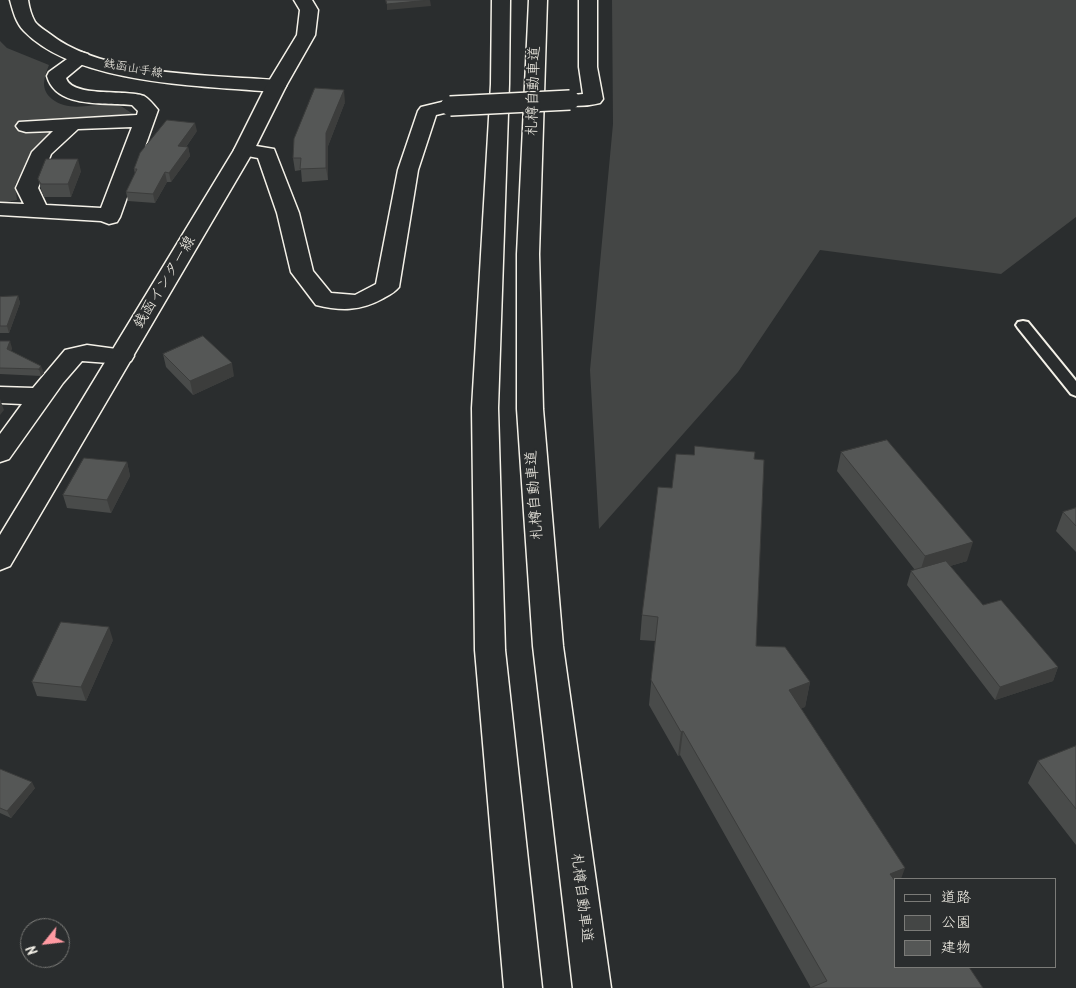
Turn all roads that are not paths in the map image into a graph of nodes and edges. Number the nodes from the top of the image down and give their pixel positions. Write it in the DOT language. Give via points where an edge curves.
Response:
graph roads {
  1 [pos="19,0"];
  2 [pos="303,0"];
  3 [pos="488,0"];
  4 [pos="501,0"];
  5 [pos="538,0"];
  6 [pos="588,0"];
  7 [pos="81,58"];
  8 [pos="500,84"];
  9 [pos="276,86"];
  10 [pos="145,120"];
  11 [pos="73,123"];
  12 [pos="26,126"];
  13 [pos="244,150"];
  14 [pos="0,209"];
  15 [pos="38,212"];
  16 [pos="1023,326"];
  17 [pos="122,356"];
  18 [pos="1076,392"];
  19 [pos="0,394"];
  20 [pos="42,396"];
  21 [pos="0,453"];
  22 [pos="0,559"];
  23 [pos="523,988"];
  24 [pos="592,988"];
  1 -- 7 [label="main road, 銭函山手線" via="29,27 46,42"];
  2 -- 9 [label="main road, 銭函インター線" via="309,10 306,35"];
  3 -- 8 [label="main road" via="492,58"];
  4 -- 8 [label="main road"];
  5 -- 24 [label="main road, 札樽自動車道" via="528,254 530,409 548,646"];
  6 -- 13 [label="main road, bridge" via="588,67 594,100 450,106 428,111 408,170 387,287 359,302 324,300 302,272 288,213 268,153"];
  7 -- 9 [label="main road, 銭函山手線" via="146,74"];
  7 -- 10 [label="main road" via="56,76 59,87 79,95 139,101 148,110"];
  8 -- 23 [label="main road" via="485,408 490,641"];
  9 -- 13 [label="main road, 銭函インター線"];
  10 -- 11 [label="main road"];
  10 -- 15 [label="main road" via="109,216"];
  11 -- 12 [label="main road"];
  11 -- 15 [label="main road" via="42,152 27,188"];
  13 -- 17 [label="main road, 銭函インター線"];
  14 -- 15 [label="main road"];
  16 -- 18 [label="lane"];
  17 -- 20 [label="main road" via="74,355"];
  17 -- 22 [label="main road, 銭函インター線"];
  19 -- 20 [label="main road"];
  20 -- 21 [label="main road"];
}
